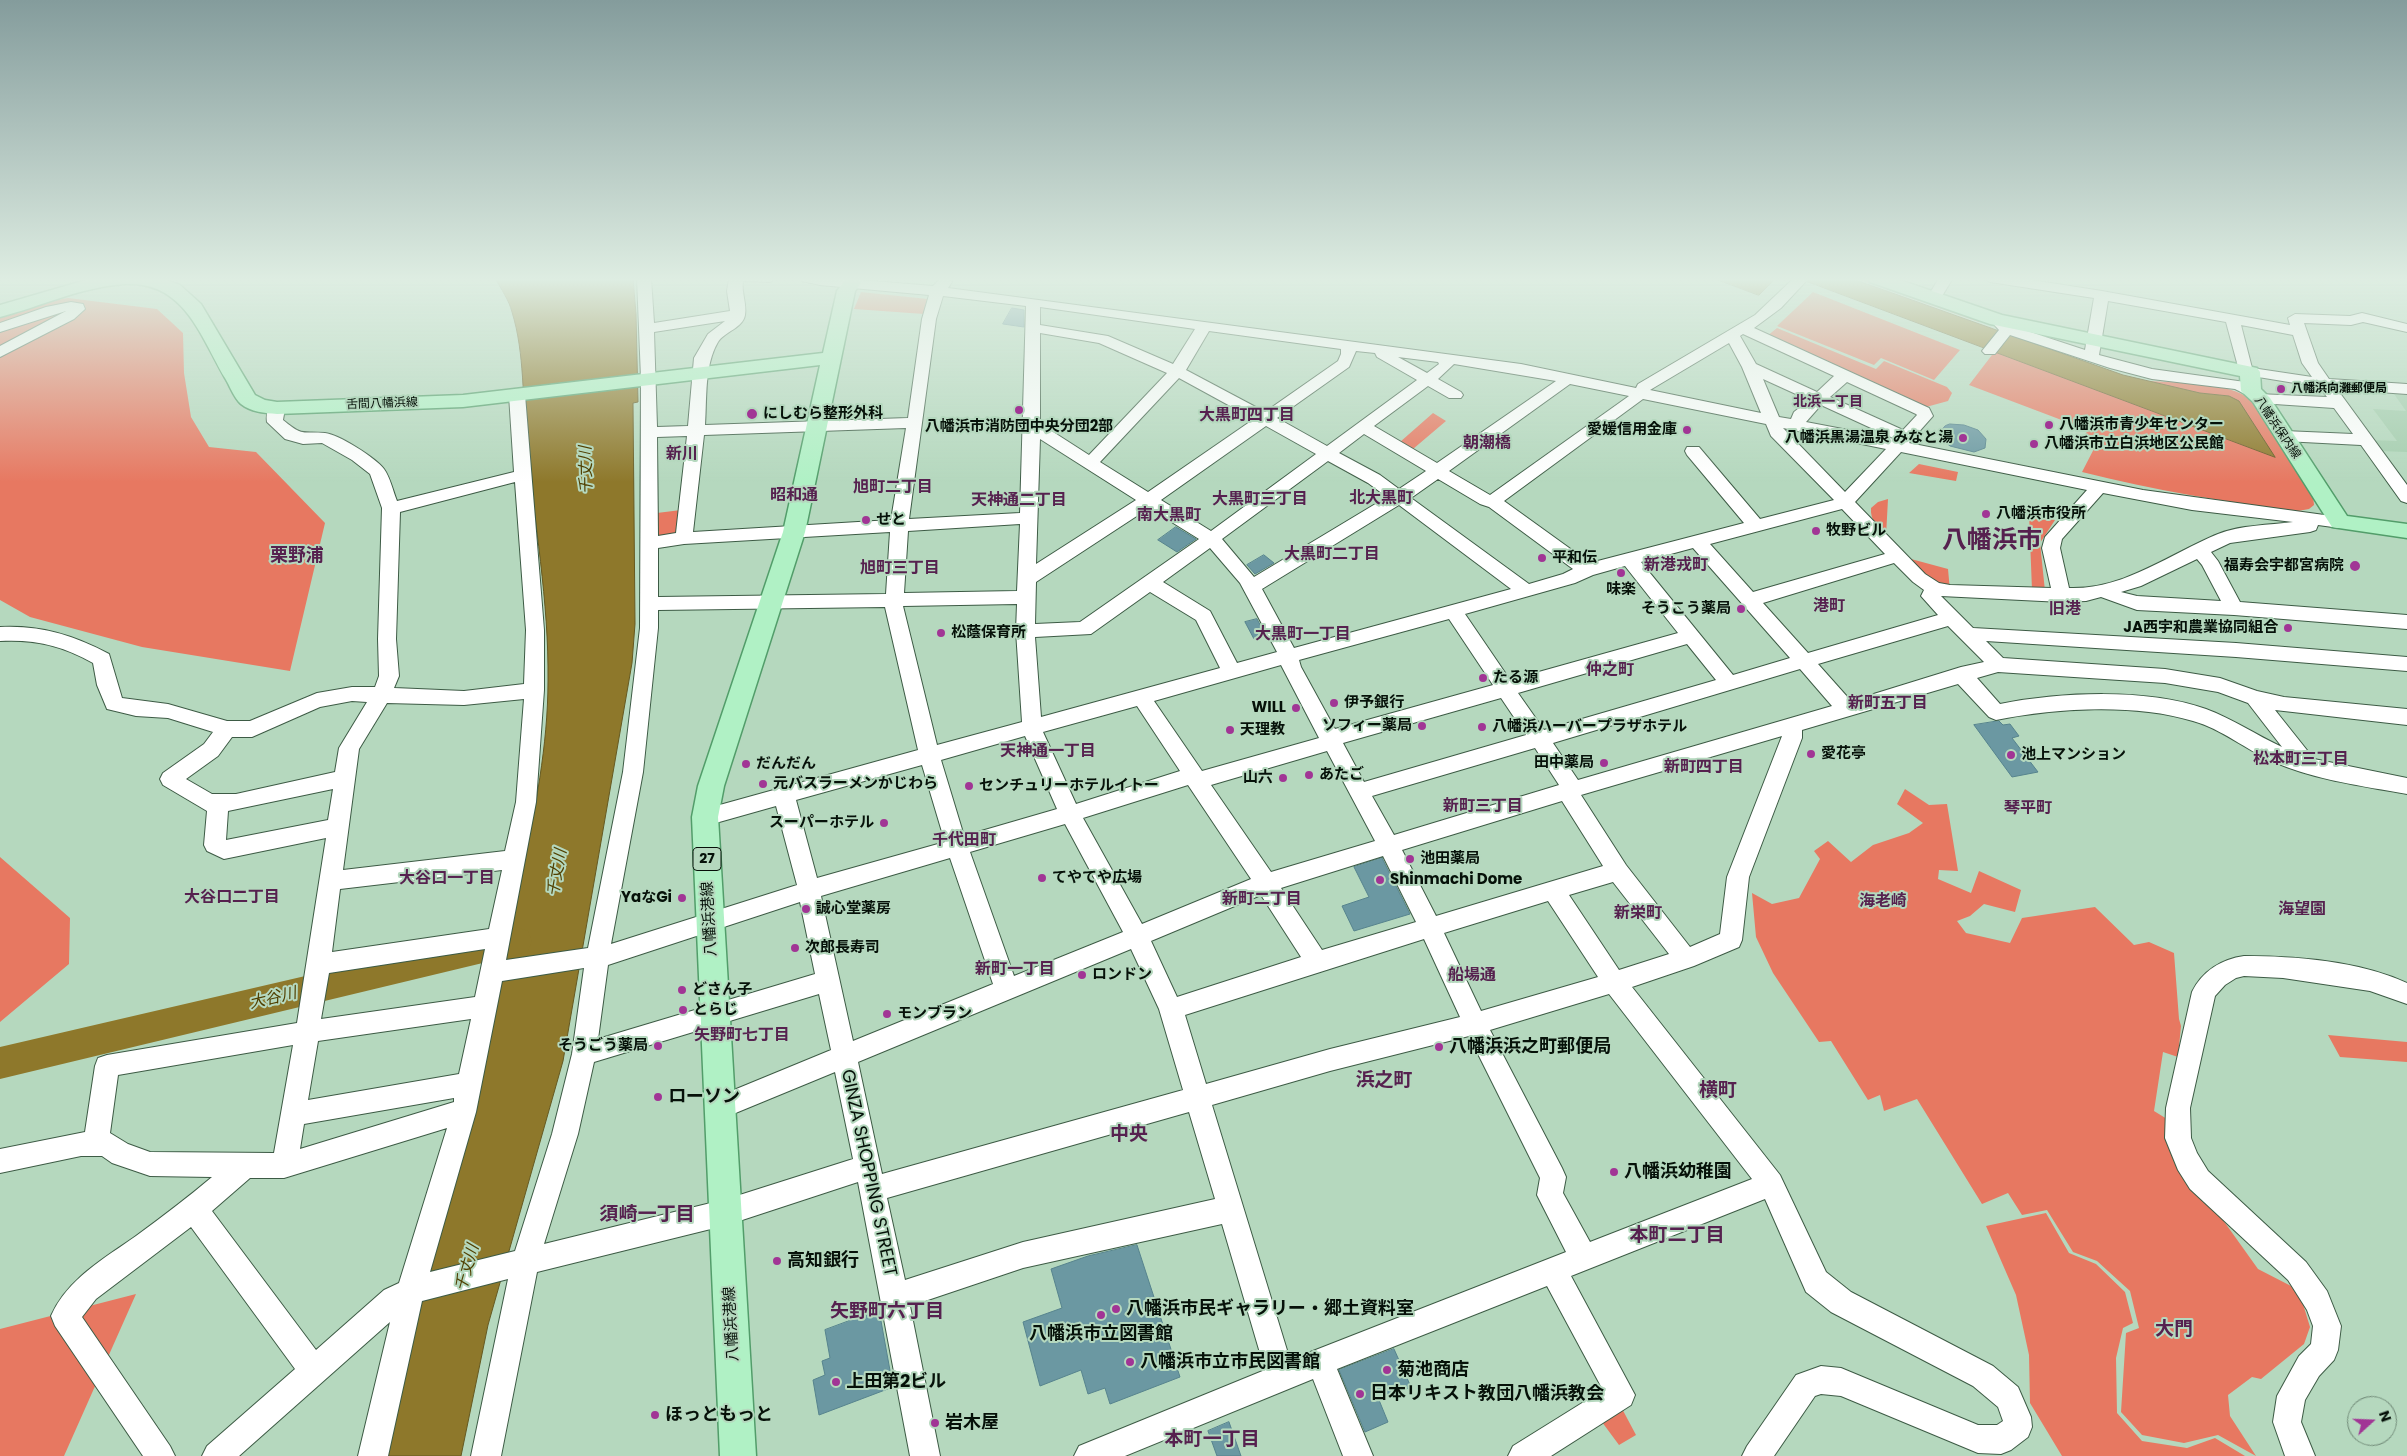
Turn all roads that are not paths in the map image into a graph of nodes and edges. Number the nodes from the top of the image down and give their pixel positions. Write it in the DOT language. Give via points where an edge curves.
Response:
graph roads {
  1 [pos="12,346"];
  2 [pos="216,346"];
  3 [pos="646,346"];
  4 [pos="706,346"];
  5 [pos="834,346"];
  6 [pos="925,346"];
  7 [pos="1034,346"];
  8 [pos="1117,346"];
  9 [pos="1193,346"];
  10 [pos="1348,346"];
  11 [pos="1713,346"];
  12 [pos="1742,346"];
  13 [pos="1773,346"];
  14 [pos="1993,346"];
  15 [pos="2080,346"];
  16 [pos="2093,346"];
  17 [pos="2241,346"];
  18 [pos="2304,346"];
  19 [pos="1374,349"];
  20 [pos="2092,349"];
  21 [pos="1990,351"];
  22 [pos="0,352"];
  23 [pos="831,358"];
  24 [pos="1444,358"];
  25 [pos="1750,367"];
  26 [pos="1178,371"];
  27 [pos="700,373"];
  28 [pos="1846,374"];
  29 [pos="1565,378"];
  30 [pos="645,379"];
  31 [pos="1427,379"];
  32 [pos="2252,383"];
  33 [pos="2324,383"];
  34 [pos="2407,389"];
  35 [pos="1638,392"];
  36 [pos="519,395"];
  37 [pos="1455,395"];
  38 [pos="1818,399"];
  39 [pos="2338,403"];
  40 [pos="278,408"];
  41 [pos="1265,419"];
  42 [pos="1772,420"];
  43 [pos="915,423"];
  44 [pos="1797,424"];
  45 [pos="817,426"];
  46 [pos="1364,427"];
  47 [pos="696,431"];
  48 [pos="1032,431"];
  49 [pos="648,432"];
  50 [pos="2284,436"];
  51 [pos="2366,440"];
  52 [pos="1902,442"];
  53 [pos="1693,451"];
  54 [pos="1327,454"];
  55 [pos="1091,462"];
  56 [pos="1438,471"];
  57 [pos="523,475"];
  58 [pos="2100,487"];
  59 [pos="1400,497"];
  60 [pos="2407,497"];
  61 [pos="1150,499"];
  62 [pos="1495,503"];
  63 [pos="1845,503"];
  64 [pos="391,508"];
  65 [pos="1030,518"];
  66 [pos="2340,522"];
  67 [pos="1755,525"];
  68 [pos="899,527"];
  69 [pos="2407,531"];
  70 [pos="794,532"];
  71 [pos="684,538"];
  72 [pos="1211,539"];
  73 [pos="1696,540"];
  74 [pos="650,543"];
  75 [pos="2198,551"];
  76 [pos="1898,556"];
  77 [pos="1628,558"];
  78 [pos="1587,570"];
  79 [pos="1150,583"];
  80 [pos="1252,586"];
  81 [pos="1027,587"];
  82 [pos="1934,588"];
  83 [pos="1527,590"];
  84 [pos="2105,591"];
  85 [pos="2062,596"];
  86 [pos="1750,600"];
  87 [pos="894,601"];
  88 [pos="771,603"];
  89 [pos="649,604"];
  90 [pos="2234,608"];
  91 [pos="1453,612"];
  92 [pos="1951,618"];
  93 [pos="2407,622"];
  94 [pos="1025,631"];
  95 [pos="0,634"];
  96 [pos="1692,636"];
  97 [pos="1969,636"];
  98 [pos="1289,657"];
  99 [pos="1804,661"];
  100 [pos="2407,664"];
  101 [pos="1998,665"];
  102 [pos="1232,672"];
  103 [pos="1961,674"];
  104 [pos="1730,684"];
  105 [pos="1505,689"];
  106 [pos="534,690"];
  107 [pos="382,695"];
  108 [pos="1142,698"];
  109 [pos="2255,698"];
  110 [pos="1846,708"];
  111 [pos="2407,717"];
  112 [pos="1792,725"];
  113 [pos="227,729"];
  114 [pos="1032,729"];
  115 [pos="1540,739"];
  116 [pos="1330,741"];
  117 [pos="930,756"];
  118 [pos="2306,764"];
  119 [pos="345,778"];
  120 [pos="1194,778"];
  121 [pos="2407,786"];
  122 [pos="1570,790"];
  123 [pos="1358,792"];
  124 [pos="784,795"];
  125 [pos="219,804"];
  126 [pos="1070,814"];
  127 [pos="705,817"];
  128 [pos="338,827"];
  129 [pos="1388,845"];
  130 [pos="957,847"];
  131 [pos="515,859"];
  132 [pos="1618,871"];
  133 [pos="331,881"];
  134 [pos="1266,883"];
  135 [pos="809,890"];
  136 [pos="1553,890"];
  137 [pos="710,923"];
  138 [pos="1430,928"];
  139 [pos="1137,936"];
  140 [pos="500,937"];
  141 [pos="594,958"];
  142 [pos="1686,959"];
  143 [pos="1316,962"];
  144 [pos="319,964"];
  145 [pos="495,972"];
  146 [pos="828,981"];
  147 [pos="1614,982"];
  148 [pos="1007,990"];
  149 [pos="2407,994"];
  150 [pos="485,1006"];
  151 [pos="1171,1009"];
  152 [pos="715,1015"];
  153 [pos="1475,1024"];
  154 [pos="308,1032"];
  155 [pos="584,1054"];
  156 [pos="844,1056"];
  157 [pos="470,1084"];
  158 [pos="1197,1096"];
  159 [pos="721,1107"];
  160 [pos="464,1112"];
  161 [pos="294,1114"];
  162 [pos="92,1144"];
  163 [pos="0,1161"];
  164 [pos="246,1165"];
  165 [pos="284,1166"];
  166 [pos="869,1178"];
  167 [pos="1771,1184"];
  168 [pos="194,1209"];
  169 [pos="1231,1209"];
  170 [pos="727,1212"];
  171 [pos="1584,1258"];
  172 [pos="521,1264"];
  173 [pos="1553,1270"];
  174 [pos="414,1291"];
  175 [pos="895,1298"];
  176 [pos="1320,1362"];
  177 [pos="314,1371"];
  178 [pos="1282,1378"];
  179 [pos="160,1456"];
  180 [pos="217,1456"];
  181 [pos="373,1456"];
  182 [pos="486,1456"];
  183 [pos="738,1456"];
  184 [pos="925,1456"];
  185 [pos="1089,1456"];
  186 [pos="1358,1456"];
  187 [pos="1523,1456"];
  188 [pos="1757,1456"];
  189 [pos="2300,1456"];
  1 -- 22 [label="street"];
  2 -- 40 [label="main road, 舌間八幡浜線" via="246,399 260,406"];
  3 -- 30 [label="street"];
  4 -- 27 [label="street"];
  5 -- 23 [label="main road, 八幡浜港線 / 27"];
  6 -- 43 [label="street"];
  7 -- 48 [label="street"];
  8 -- 26 [label="street"];
  9 -- 26 [label="street"];
  10 -- 19 [label="street"];
  10 -- 41 [label="street" via="1349,354 1344,364"];
  11 -- 35 [label="street"];
  12 -- 25 [label="street"];
  13 -- 28 [label="street"];
  14 -- 21 [label="street"];
  15 -- 20 [label="main road"];
  16 -- 20 [label="street"];
  17 -- 32 [label="street"];
  18 -- 33 [label="street"];
  19 -- 24 [label="street"];
  19 -- 31 [label="street"];
  20 -- 32 [label="main road"];
  23 -- 27 [label="main road, 舌間八幡浜線"];
  23 -- 45 [label="main road, 八幡浜港線 / 27"];
  24 -- 29 [label="street"];
  24 -- 31 [label="street" via="1446,365"];
  25 -- 38 [label="street"];
  25 -- 42 [label="street"];
  26 -- 41 [label="street"];
  26 -- 55 [label="street"];
  27 -- 30 [label="main road, 舌間八幡浜線"];
  27 -- 47 [label="street"];
  28 -- 38 [label="street"];
  28 -- 52 [label="street" via="1923,411 1925,416"];
  29 -- 35 [label="street"];
  29 -- 56 [label="street" via="1563,383"];
  30 -- 36 [label="main road, 舌間八幡浜線"];
  30 -- 49 [label="street"];
  31 -- 37 [label="street"];
  31 -- 46 [label="street"];
  32 -- 33 [label="street"];
  32 -- 39 [label="street"];
  32 -- 50 [label="main road, 八幡浜保内線"];
  33 -- 34 [label="street"];
  33 -- 39 [label="street"];
  35 -- 42 [label="street"];
  35 -- 62 [label="street" via="1636,398 1496,499"];
  36 -- 40 [label="main road, 舌間八幡浜線" via="425,403"];
  36 -- 57 [label="street"];
  38 -- 44 [label="street" via="1800,416"];
  38 -- 52 [label="street"];
  39 -- 51 [label="street"];
  40 -- 64 [label="street" via="275,422 291,435 302,439 325,438 377,471"];
  41 -- 54 [label="street"];
  41 -- 61 [label="street"];
  42 -- 44 [label="street"];
  42 -- 63 [label="street" via="1777,432"];
  43 -- 45 [label="street"];
  43 -- 68 [label="street"];
  44 -- 52 [label="street"];
  45 -- 47 [label="street"];
  45 -- 70 [label="main road, 八幡浜港線 / 27"];
  46 -- 54 [label="street"];
  46 -- 56 [label="street"];
  47 -- 49 [label="street"];
  47 -- 71 [label="street"];
  48 -- 55 [label="street" via="1041,432"];
  48 -- 65 [label="street"];
  49 -- 74 [label="street"];
  50 -- 51 [label="street"];
  50 -- 66 [label="main road, 八幡浜保内線"];
  51 -- 60 [label="street"];
  52 -- 58 [label="street"];
  52 -- 63 [label="street"];
  53 -- 67 [label="street"];
  54 -- 59 [label="street"];
  54 -- 72 [label="street"];
  55 -- 61 [label="street"];
  56 -- 59 [label="street"];
  56 -- 62 [label="street"];
  57 -- 64 [label="street"];
  57 -- 106 [label="street" via="536,630"];
  58 -- 66 [label="street" via="2192,504"];
  58 -- 85 [label="street" via="2054,536 2051,548"];
  59 -- 80 [label="street"];
  59 -- 83 [label="street"];
  61 -- 72 [label="street"];
  61 -- 81 [label="street"];
  62 -- 78 [label="street"];
  63 -- 67 [label="street"];
  63 -- 76 [label="street"];
  64 -- 107 [label="street" via="389,676"];
  65 -- 68 [label="street"];
  65 -- 81 [label="street"];
  66 -- 69 [label="main road"];
  66 -- 75 [label="street" via="2225,538"];
  67 -- 73 [label="street"];
  68 -- 70 [label="street"];
  68 -- 87 [label="street"];
  70 -- 71 [label="street"];
  70 -- 88 [label="main road, 八幡浜港線 / 27"];
  71 -- 74 [label="street"];
  72 -- 79 [label="street"];
  72 -- 80 [label="street" via="1226,551"];
  73 -- 77 [label="street"];
  73 -- 86 [label="street"];
  74 -- 89 [label="street"];
  75 -- 84 [label="street" via="2135,582"];
  75 -- 90 [label="street" via="2210,561"];
  76 -- 82 [label="street"];
  76 -- 86 [label="street"];
  77 -- 78 [label="street"];
  77 -- 96 [label="street"];
  78 -- 83 [label="street" via="1569,579"];
  79 -- 94 [label="street" via="1084,629"];
  79 -- 102 [label="street" via="1203,616"];
  80 -- 98 [label="street"];
  81 -- 87 [label="street"];
  81 -- 94 [label="street"];
  82 -- 85 [label="street"];
  82 -- 92 [label="street" via="1930,596"];
  83 -- 91 [label="street"];
  84 -- 85 [label="street"];
  84 -- 90 [label="street" via="2137,603"];
  86 -- 99 [label="street"];
  87 -- 88 [label="street"];
  87 -- 117 [label="street"];
  88 -- 89 [label="street"];
  88 -- 127 [label="main road, 八幡浜港線 / 27" via="711,786"];
  89 -- 141 [label="street" via="645,676 633,772"];
  90 -- 93 [label="street"];
  91 -- 98 [label="street"];
  91 -- 105 [label="street"];
  92 -- 97 [label="street"];
  92 -- 99 [label="street"];
  94 -- 114 [label="street"];
  95 -- 113 [label="street" via="45,634 70,642 102,659 114,704 168,711"];
  96 -- 104 [label="street"];
  96 -- 105 [label="street"];
  97 -- 100 [label="street" via="2227,649"];
  97 -- 101 [label="street"];
  98 -- 102 [label="street"];
  98 -- 116 [label="street" via="1290,667"];
  99 -- 104 [label="street"];
  99 -- 110 [label="street"];
  101 -- 103 [label="street"];
  101 -- 109 [label="street" via="2165,676 2220,685"];
  102 -- 108 [label="street"];
  103 -- 110 [label="street"];
  103 -- 118 [label="street" via="1996,712 2018,706 2056,704 2156,706 2199,715 2283,757"];
  104 -- 115 [label="street"];
  105 -- 115 [label="street"];
  105 -- 116 [label="street"];
  106 -- 107 [label="street" via="464,698"];
  106 -- 131 [label="street" via="526,802"];
  107 -- 113 [label="street" via="352,694 317,700 252,730"];
  107 -- 119 [label="street" via="349,748"];
  108 -- 114 [label="street"];
  108 -- 120 [label="street"];
  109 -- 111 [label="street"];
  109 -- 118 [label="street"];
  110 -- 112 [label="street"];
  112 -- 122 [label="street"];
  112 -- 142 [label="street" via="1792,738 1738,877 1731,940"];
  113 -- 125 [label="street" via="211,750 170,779 209,803"];
  114 -- 117 [label="street"];
  114 -- 126 [label="street"];
  115 -- 122 [label="street"];
  115 -- 123 [label="street"];
  116 -- 120 [label="street"];
  116 -- 123 [label="street"];
  117 -- 124 [label="street"];
  117 -- 130 [label="street"];
  118 -- 121 [label="street"];
  119 -- 125 [label="street"];
  119 -- 128 [label="street"];
  120 -- 126 [label="street"];
  120 -- 134 [label="street"];
  122 -- 129 [label="street"];
  122 -- 132 [label="street"];
  123 -- 129 [label="street"];
  124 -- 127 [label="street"];
  124 -- 135 [label="street, GINZA SHOPPING STREET"];
  125 -- 128 [label="street" via="215,845 224,850"];
  126 -- 130 [label="street"];
  126 -- 139 [label="street"];
  127 -- 137 [label="main road, 八幡浜港線 / 27"];
  128 -- 133 [label="street"];
  129 -- 134 [label="street"];
  129 -- 138 [label="street"];
  130 -- 135 [label="street"];
  130 -- 148 [label="street"];
  131 -- 133 [label="street"];
  131 -- 140 [label="street"];
  132 -- 136 [label="street"];
  132 -- 142 [label="street"];
  133 -- 144 [label="street"];
  134 -- 139 [label="street"];
  134 -- 143 [label="street"];
  135 -- 137 [label="street"];
  135 -- 146 [label="street, GINZA SHOPPING STREET"];
  136 -- 138 [label="street"];
  136 -- 147 [label="street"];
  137 -- 141 [label="street"];
  137 -- 152 [label="main road, 八幡浜港線 / 27"];
  138 -- 143 [label="street"];
  138 -- 153 [label="street"];
  139 -- 148 [label="street"];
  139 -- 151 [label="street"];
  140 -- 144 [label="street"];
  140 -- 145 [label="street"];
  141 -- 145 [label="street"];
  141 -- 155 [label="street"];
  142 -- 147 [label="street"];
  143 -- 151 [label="street"];
  144 -- 154 [label="street"];
  145 -- 150 [label="street"];
  146 -- 152 [label="street"];
  146 -- 156 [label="street, GINZA SHOPPING STREET"];
  147 -- 153 [label="street"];
  147 -- 167 [label="street"];
  148 -- 156 [label="street"];
  149 -- 189 [label="street" via="2382,984 2252,966 2233,968 2214,978 2204,992 2178,1108 2178,1138 2199,1180 2297,1271 2317,1301 2328,1326 2324,1350 2309,1366 2291,1396 2287,1422"];
  150 -- 154 [label="street"];
  150 -- 157 [label="street"];
  151 -- 158 [label="street"];
  152 -- 155 [label="street"];
  152 -- 159 [label="main road, 八幡浜港線 / 27"];
  153 -- 158 [label="street"];
  153 -- 171 [label="street" via="1553,1177 1550,1195"];
  154 -- 161 [label="street"];
  154 -- 162 [label="street" via="107,1066 99,1129"];
  155 -- 172 [label="street" via="565,1134"];
  156 -- 159 [label="street"];
  156 -- 166 [label="street, GINZA SHOPPING STREET"];
  157 -- 160 [label="street"];
  157 -- 161 [label="street"];
  158 -- 166 [label="street"];
  158 -- 169 [label="street"];
  159 -- 170 [label="main road, 八幡浜港線 / 27"];
  160 -- 165 [label="street"];
  160 -- 174 [label="street"];
  161 -- 165 [label="street"];
  162 -- 163 [label="street"];
  162 -- 164 [label="street" via="106,1144 121,1154 150,1164"];
  164 -- 165 [label="street"];
  164 -- 168 [label="street"];
  166 -- 170 [label="street"];
  166 -- 175 [label="street, GINZA SHOPPING STREET"];
  167 -- 171 [label="street"];
  167 -- 188 [label="street" via="1816,1282 1841,1302 2001,1388 2017,1408 2018,1428 2001,1440 1978,1439 1840,1382 1820,1380 1806,1385"];
  168 -- 177 [label="street"];
  168 -- 179 [label="street" via="86,1289 65,1316"];
  169 -- 175 [label="street" via="1023,1256"];
  169 -- 178 [label="street"];
  170 -- 172 [label="street"];
  170 -- 183 [label="main road, 八幡浜港線 / 27"];
  171 -- 173 [label="street"];
  172 -- 174 [label="street"];
  172 -- 182 [label="street"];
  173 -- 176 [label="street"];
  173 -- 187 [label="street" via="1621,1395"];
  174 -- 177 [label="street" via="394,1300"];
  174 -- 181 [label="street"];
  175 -- 184 [label="street, GINZA SHOPPING STREET"];
  176 -- 178 [label="street"];
  176 -- 186 [label="street"];
  177 -- 180 [label="street"];
  178 -- 185 [label="street"];
}
